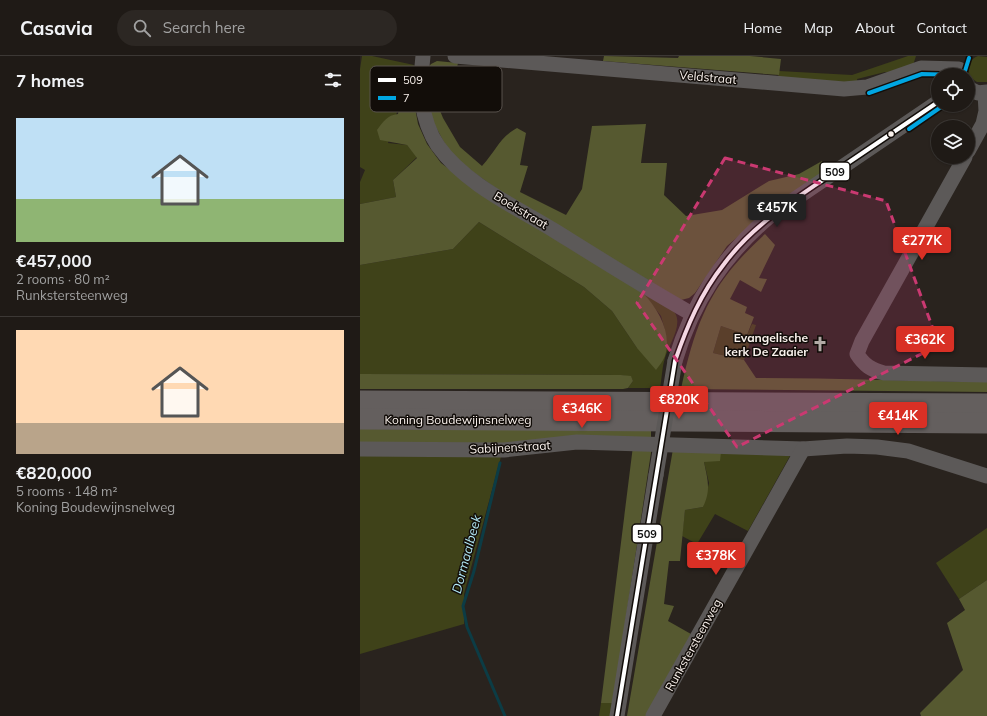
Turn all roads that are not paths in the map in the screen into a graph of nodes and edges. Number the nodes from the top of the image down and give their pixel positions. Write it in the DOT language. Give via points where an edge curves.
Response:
graph roads {
  1 [pos="423,56"];
  2 [pos="455,56"];
  3 [pos="422,66"];
  4 [pos="960,67"];
  5 [pos="975,92"];
  6 [pos="986,92"];
  7 [pos="931,107"];
  8 [pos="424,112"];
  9 [pos="975,138"];
  10 [pos="961,164"];
  11 [pos="692,314"];
  12 [pos="987,375"];
  13 [pos="360,400"];
  14 [pos="987,404"];
  15 [pos="360,419"];
  16 [pos="987,422"];
  17 [pos="360,449"];
  18 [pos="803,449"];
  19 [pos="987,476"];
  20 [pos="617,716"];
  21 [pos="653,716"];
  1 -- 3 [label="street, Boekstraat"];
  2 -- 4 [label="street, Veldstraat" via="844,89 866,87 921,68"];
  5 -- 6 [label="street"];
  6 -- 9 [label="street" via="983,124"];
  7 -- 11 [label="street" via="770,216 727,258"];
  8 -- 11 [label="street, Boekstraat" via="438,145 458,169"];
  10 -- 12 [label="street" via="857,354 873,371 884,373"];
  11 -- 20 [label="street, bridge" via="675,361"];
  13 -- 14 [label="highway, Koning Boudewijnsnelweg"];
  15 -- 16 [label="highway, Koning Boudewijnsnelweg"];
  17 -- 18 [label="street, Sabijnenstraat" via="504,450 578,442"];
  18 -- 19 [label="street, Sabijnenstraat" via="847,446 898,449"];
  18 -- 21 [label="street, Runkstersteenweg"];
}
